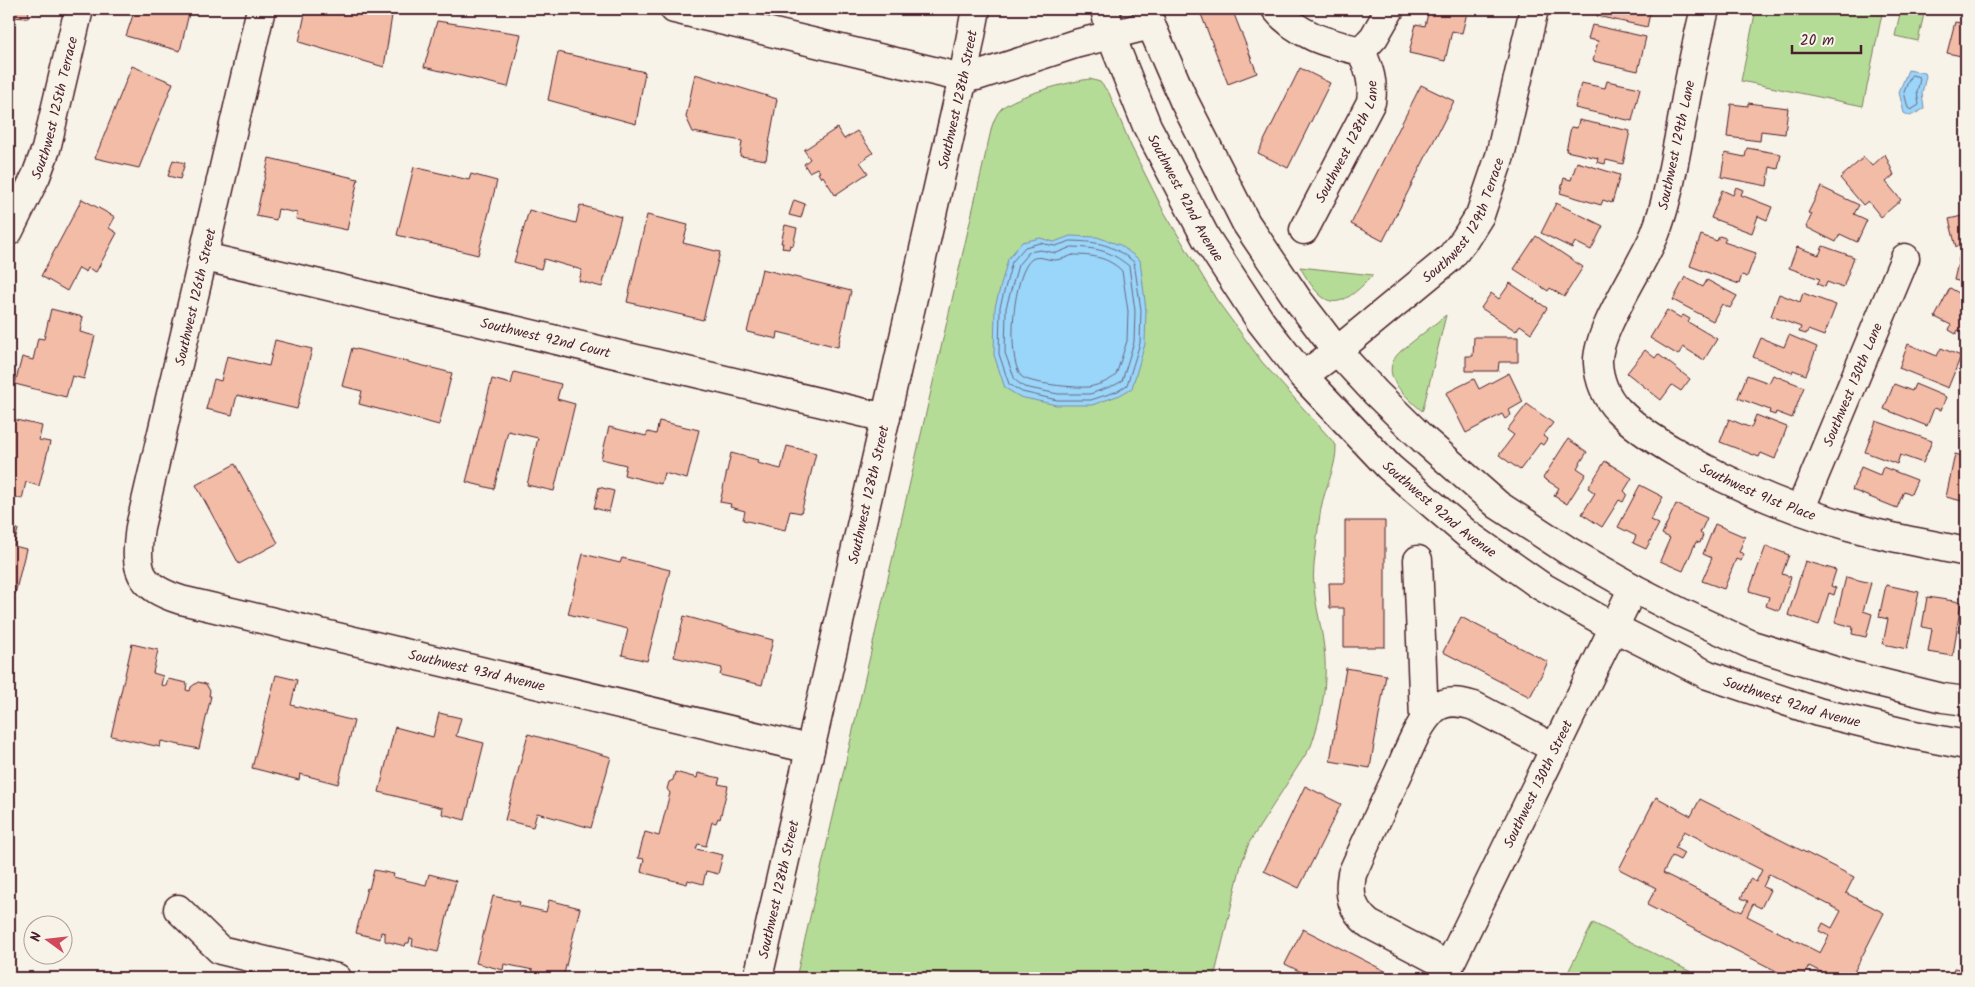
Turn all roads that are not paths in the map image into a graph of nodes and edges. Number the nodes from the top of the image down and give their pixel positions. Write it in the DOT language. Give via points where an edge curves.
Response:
graph roads {
  1 [pos="79,9"];
  2 [pos="261,9"];
  3 [pos="674,9"];
  4 [pos="976,9"];
  5 [pos="1105,9"];
  6 [pos="1276,9"];
  7 [pos="1390,9"];
  8 [pos="1534,9"];
  9 [pos="1705,9"];
  10 [pos="1149,17"];
  11 [pos="1111,36"];
  12 [pos="1361,51"];
  13 [pos="963,78"];
  14 [pos="11,221"];
  15 [pos="1304,230"];
  16 [pos="205,257"];
  17 [pos="1905,258"];
  18 [pos="1337,351"];
  19 [pos="1598,360"];
  20 [pos="1303,376"];
  21 [pos="886,418"];
  22 [pos="1800,510"];
  23 [pos="1966,552"];
  24 [pos="1418,560"];
  25 [pos="147,584"];
  26 [pos="1633,588"];
  27 [pos="1615,628"];
  28 [pos="1966,701"];
  29 [pos="1424,720"];
  30 [pos="1963,744"];
  31 [pos="810,749"];
  32 [pos="1556,749"];
  33 [pos="178,909"];
  34 [pos="1446,972"];
  35 [pos="338,978"];
  36 [pos="758,978"];
  1 -- 14 [label="street, Southwest 125th Terrace" via="46,149 36,176"];
  2 -- 16 [label="street, Southwest 126th Street"];
  3 -- 13 [label="street"];
  4 -- 13 [label="street, Southwest 128th Street"];
  5 -- 11 [label="street"];
  6 -- 12 [label="street" via="1307,35"];
  7 -- 12 [label="street" via="1374,37"];
  8 -- 18 [label="street, Southwest 129th Terrace" via="1500,156 1480,215 1450,258"];
  9 -- 19 [label="street, Southwest 129th Lane" via="1659,222 1606,330"];
  10 -- 11 [label="street"];
  10 -- 18 [label="street" via="1184,101 1246,223"];
  11 -- 13 [label="street"];
  11 -- 20 [label="street, Southwest 92nd Avenue" via="1147,126 1206,238 1261,322"];
  12 -- 15 [label="street, Southwest 128th Lane" via="1372,78 1371,102"];
  13 -- 21 [label="street, Southwest 128th Street"];
  16 -- 21 [label="street, Southwest 92nd Court"];
  16 -- 25 [label="street, Southwest 126th Street" via="140,527 138,555"];
  17 -- 22 [label="street, Southwest 130th Lane"];
  18 -- 20 [label="street, Southwest 129th Terrace"];
  18 -- 26 [label="street" via="1423,439 1498,505"];
  19 -- 22 [label="street, Southwest 91st Place" via="1601,382 1612,403 1635,426 1709,470"];
  20 -- 27 [label="street, Southwest 92nd Avenue" via="1389,467 1467,534 1541,586"];
  21 -- 31 [label="street, Southwest 128th Street"];
  22 -- 23 [label="street, Southwest 91st Place" via="1870,532"];
  24 -- 29 [label="street"];
  25 -- 31 [label="street, Southwest 93rd Avenue" via="181,600"];
  26 -- 27 [label="street, Southwest 130th Street"];
  26 -- 28 [label="street" via="1752,645 1845,674"];
  27 -- 30 [label="street, Southwest 92nd Avenue" via="1708,675 1809,709"];
  27 -- 32 [label="street, Southwest 130th Street"];
  28 -- 30 [label="street"];
  29 -- 32 [label="street" via="1435,708 1447,702 1461,702"];
  29 -- 34 [label="street" via="1352,874 1350,894 1359,916 1368,924"];
  31 -- 36 [label="street, Southwest 128th Street"];
  32 -- 34 [label="street, Southwest 130th Street"];
  33 -- 35 [label="street" via="220,950"];
}
